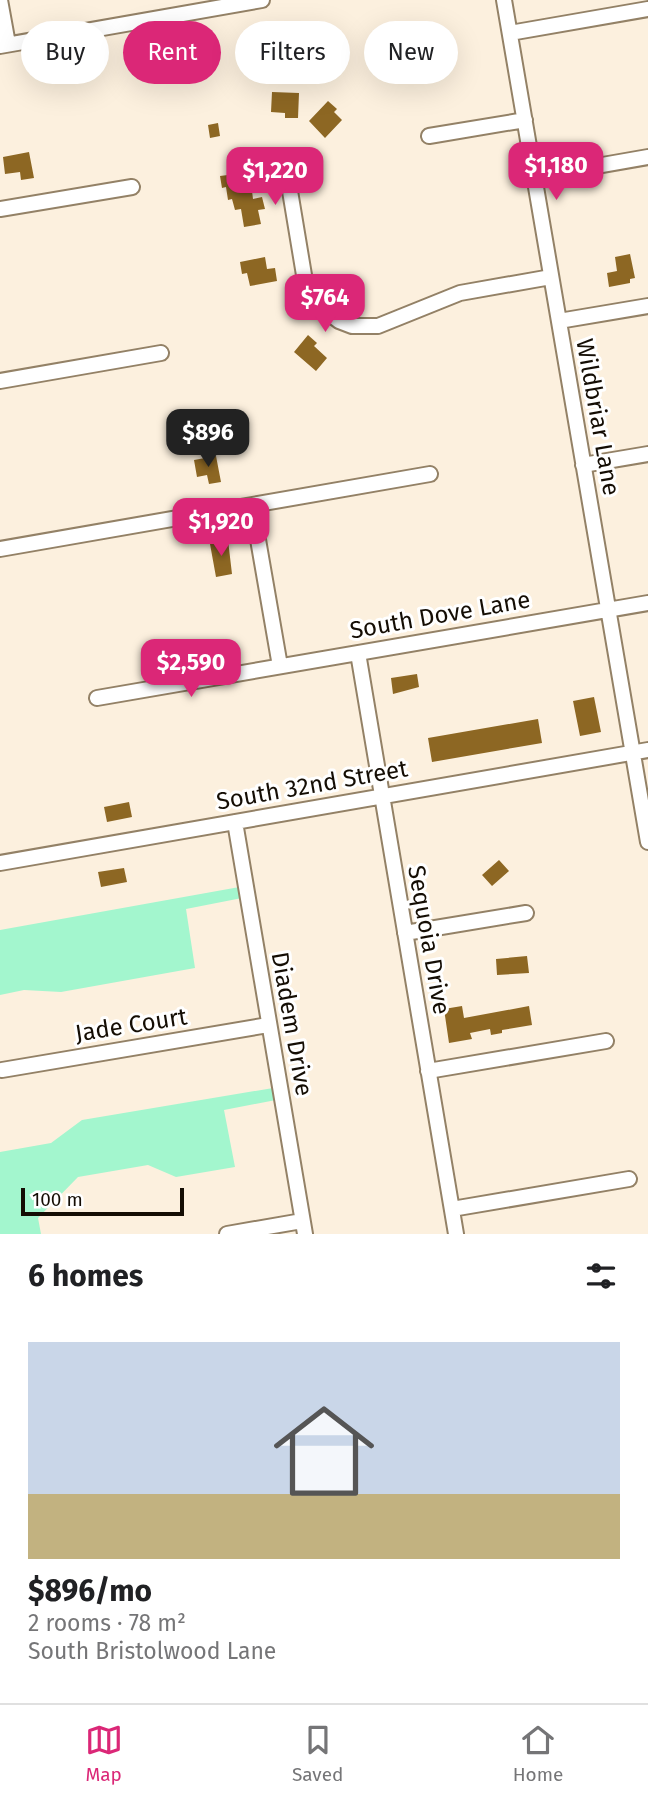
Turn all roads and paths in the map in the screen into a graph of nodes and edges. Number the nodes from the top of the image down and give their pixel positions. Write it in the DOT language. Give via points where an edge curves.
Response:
graph roads {
  1 [pos="0,0"];
  2 [pos="262,0"];
  3 [pos="504,0"];
  4 [pos="648,9"];
  5 [pos="510,33"];
  6 [pos="4,45"];
  7 [pos="525,120"];
  8 [pos="429,136"];
  9 [pos="648,158"];
  10 [pos="285,161"];
  11 [pos="534,177"];
  12 [pos="132,187"];
  13 [pos="0,209"];
  14 [pos="551,278"];
  15 [pos="648,306"];
  16 [pos="559,321"];
  17 [pos="161,353"];
  18 [pos="0,381"];
  19 [pos="648,454"];
  20 [pos="583,465"];
  21 [pos="430,474"];
  22 [pos="252,505"];
  23 [pos="0,548"];
  24 [pos="648,603"];
  25 [pos="608,609"];
  26 [pos="358,653"];
  27 [pos="280,666"];
  28 [pos="97,698"];
  29 [pos="648,750"];
  30 [pos="632,752"];
  31 [pos="382,796"];
  32 [pos="235,822"];
  33 [pos="648,842"];
  34 [pos="0,863"];
  35 [pos="526,913"];
  36 [pos="405,933"];
  37 [pos="268,1025"];
  38 [pos="606,1041"];
  39 [pos="2,1070"];
  40 [pos="428,1071"];
  41 [pos="629,1179"];
  42 [pos="452,1209"];
  43 [pos="303,1228"];
  44 [pos="227,1234"];
  45 [pos="456,1234"];
  1 -- 6 [label="street"];
  2 -- 6 [label="street"];
  3 -- 5 [label="street, Wildbriar Lane"];
  4 -- 5 [label="street"];
  5 -- 7 [label="street, Wildbriar Lane"];
  7 -- 8 [label="street"];
  7 -- 11 [label="street, Wildbriar Lane"];
  9 -- 11 [label="street"];
  10 -- 14 [label="street" via="305,281 317,305 339,321 378,326 460,293"];
  11 -- 14 [label="street, Wildbriar Lane"];
  12 -- 13 [label="street"];
  14 -- 16 [label="street, Wildbriar Lane"];
  15 -- 16 [label="street"];
  16 -- 20 [label="street, Wildbriar Lane"];
  17 -- 18 [label="street"];
  19 -- 20 [label="street"];
  20 -- 25 [label="street, Wildbriar Lane"];
  21 -- 22 [label="street"];
  22 -- 23 [label="street"];
  22 -- 27 [label="street"];
  24 -- 25 [label="street, South Dove Lane"];
  25 -- 26 [label="street, South Dove Lane"];
  25 -- 30 [label="street, Wildbriar Lane"];
  26 -- 27 [label="street, South Dove Lane"];
  26 -- 31 [label="street, Sequoia Drive"];
  27 -- 28 [label="street, South Dove Lane"];
  29 -- 30 [label="street, South 32nd Street"];
  30 -- 31 [label="street, South 32nd Street"];
  30 -- 33 [label="street, Wildbriar Lane"];
  31 -- 32 [label="street, South 32nd Street"];
  31 -- 36 [label="street, Sequoia Drive"];
  32 -- 34 [label="street, South 32nd Street"];
  32 -- 37 [label="street, Diadem Drive"];
  35 -- 36 [label="street"];
  36 -- 40 [label="street, Sequoia Drive"];
  37 -- 39 [label="street, Jade Court"];
  37 -- 43 [label="street, Diadem Drive"];
  38 -- 40 [label="street"];
  40 -- 42 [label="street, Sequoia Drive"];
  41 -- 42 [label="street"];
  42 -- 45 [label="street, Sequoia Drive"];
  43 -- 44 [label="street"];
}
